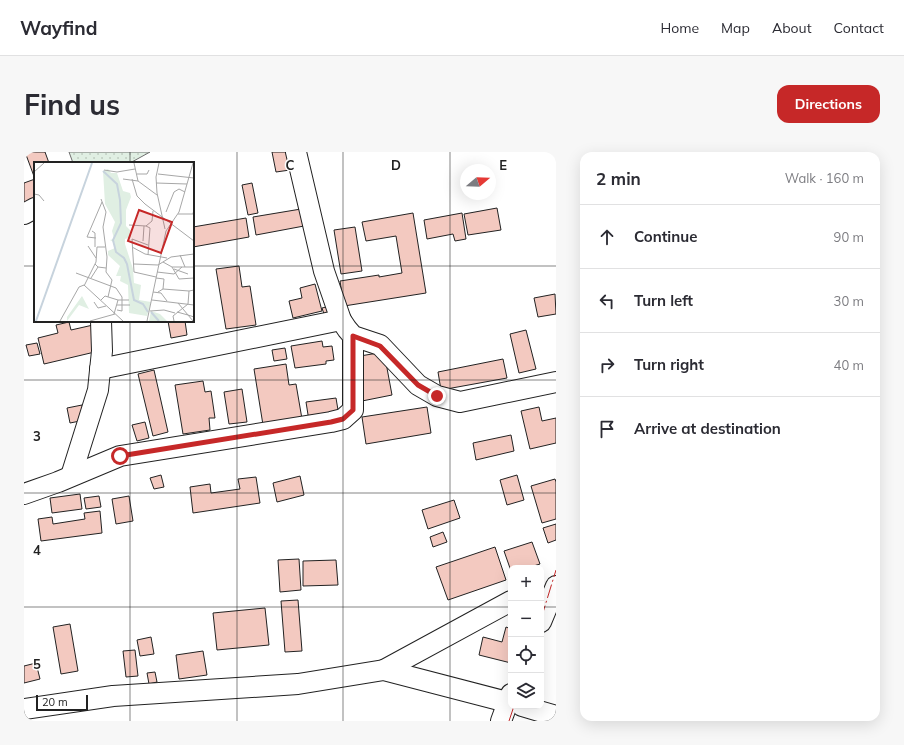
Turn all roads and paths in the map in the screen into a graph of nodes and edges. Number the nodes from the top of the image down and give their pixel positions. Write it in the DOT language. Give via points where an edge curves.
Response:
graph roads {
  1 [pos="296,152"];
  2 [pos="34,209"];
  3 [pos="24,214"];
  4 [pos="341,320"];
  5 [pos="101,322"];
  6 [pos="353,336"];
  7 [pos="100,369"];
  8 [pos="556,382"];
  9 [pos="71,476"];
  10 [pos="24,494"];
  11 [pos="556,576"];
  12 [pos="544,582"];
  13 [pos="556,586"];
  14 [pos="508,603"];
  15 [pos="544,615"];
  16 [pos="384,670"];
  17 [pos="508,700"];
  18 [pos="508,709"];
  19 [pos="536,709"];
  20 [pos="24,710"];
  21 [pos="556,716"];
  22 [pos="501,721"];
  1 -- 4 [label="street" via="324,271"];
  2 -- 3 [label="street"];
  4 -- 6 [label="street"];
  4 -- 7 [label="street"];
  5 -- 7 [label="street"];
  6 -- 8 [label="street" via="380,346 418,385 437,396 460,402"];
  6 -- 9 [label="street" via="353,410 343,419 120,456"];
  7 -- 9 [label="street" via="98,390"];
  9 -- 10 [label="street"];
  11 -- 12 [label="street"];
  13 -- 15 [label="street"];
  14 -- 16 [label="street"];
  16 -- 17 [label="street"];
  16 -- 20 [label="street" via="298,684 113,696"];
  18 -- 22 [label="street"];
  19 -- 21 [label="street"];
}
